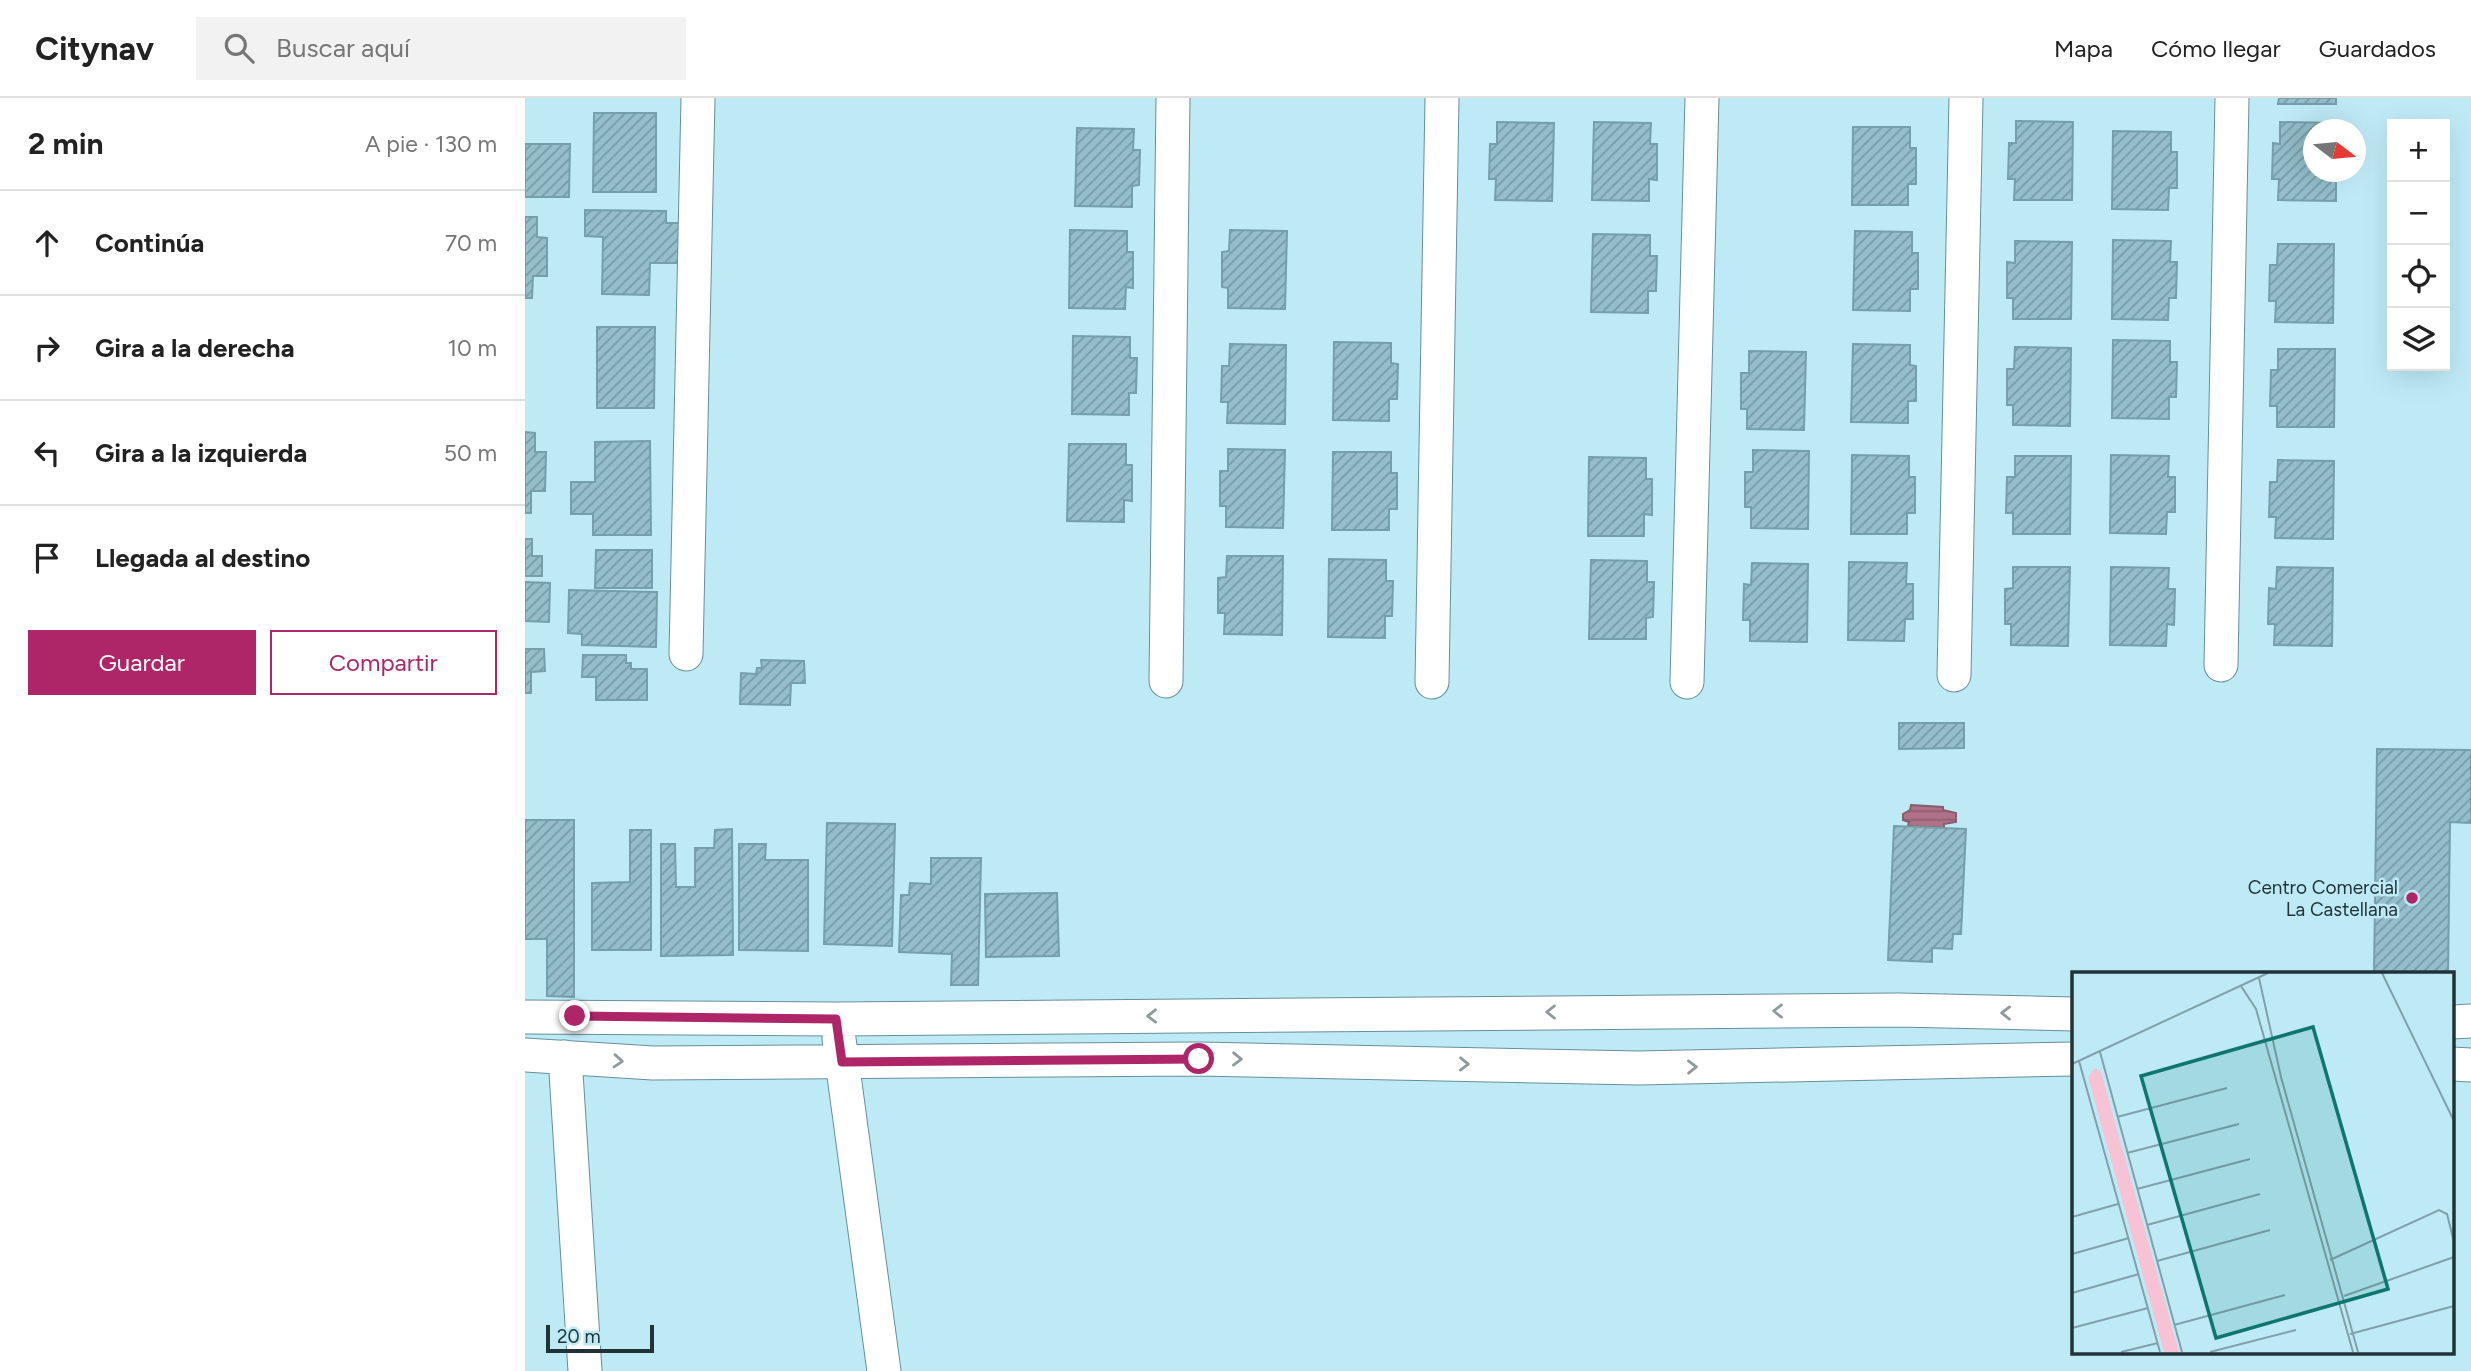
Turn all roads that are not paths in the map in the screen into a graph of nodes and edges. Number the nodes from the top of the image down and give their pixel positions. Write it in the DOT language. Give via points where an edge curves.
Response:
graph roads {
  1 [pos="698,98"];
  2 [pos="1173,98"];
  3 [pos="1442,98"];
  4 [pos="1702,98"];
  5 [pos="1966,98"];
  6 [pos="2232,98"];
  7 [pos="686,654"];
  8 [pos="2221,665"];
  9 [pos="1954,675"];
  10 [pos="1166,681"];
  11 [pos="1432,682"];
  12 [pos="1687,682"];
  13 [pos="1333,1014"];
  14 [pos="2072,1014"];
  15 [pos="525,1017"];
  16 [pos="836,1019"];
  17 [pos="2453,1021"];
  18 [pos="2471,1021"];
  19 [pos="525,1055"];
  20 [pos="565,1057"];
  21 [pos="2072,1059"];
  22 [pos="1334,1061"];
  23 [pos="842,1062"];
  24 [pos="2453,1065"];
  25 [pos="2471,1065"];
  26 [pos="585,1371"];
  27 [pos="884,1371"];
  1 -- 7 [label="street"];
  2 -- 10 [label="street"];
  3 -- 11 [label="street"];
  4 -- 12 [label="street"];
  5 -- 9 [label="street"];
  6 -- 8 [label="street"];
  14 -- 13 [label="street, one-way" via="1898,1010"];
  13 -- 16 [label="street, one-way"];
  13 -- 22 [label="street"];
  15 -- 16 [label="street"];
  16 -- 23 [label="street"];
  17 -- 18 [label="street"];
  19 -- 20 [label="street"];
  20 -- 23 [label="street, one-way" via="653,1063"];
  20 -- 26 [label="street"];
  22 -- 21 [label="street, one-way" via="1639,1068"];
  23 -- 22 [label="street, one-way"];
  23 -- 27 [label="street"];
  24 -- 25 [label="street"];
}
